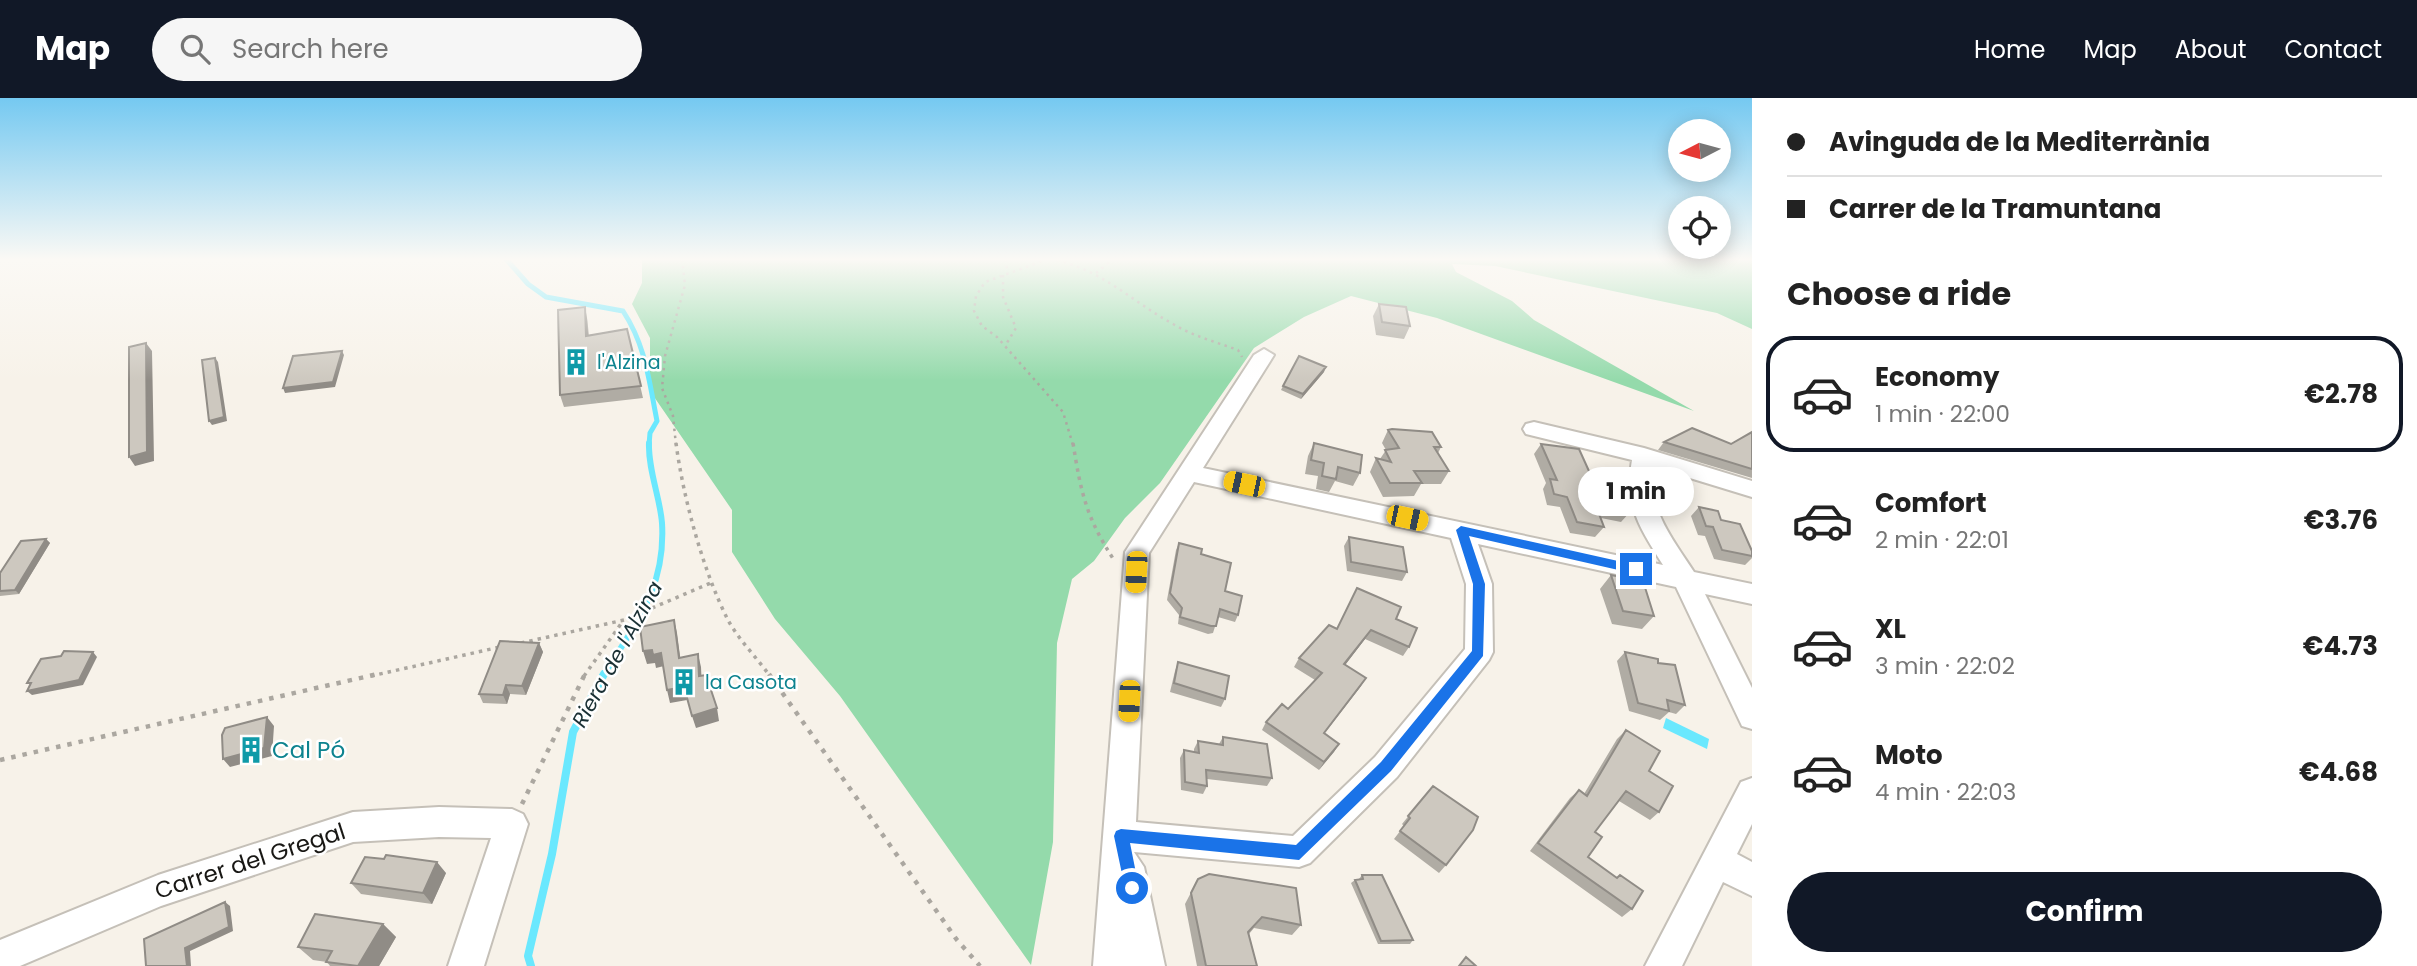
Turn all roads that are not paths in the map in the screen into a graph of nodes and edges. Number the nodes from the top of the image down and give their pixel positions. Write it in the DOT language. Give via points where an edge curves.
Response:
graph roads {
  1 [pos="1259,364"];
  2 [pos="1534,429"];
  3 [pos="1644,456"];
  4 [pos="1189,473"];
  5 [pos="1752,489"];
  6 [pos="1461,530"];
  7 [pos="1686,581"];
  8 [pos="1752,594"];
  9 [pos="1752,717"];
  10 [pos="1752,792"];
  11 [pos="1121,836"];
  12 [pos="1717,860"];
  13 [pos="1752,880"];
  14 [pos="0,957"];
  15 [pos="466,966"];
  16 [pos="1111,966"];
  17 [pos="1147,966"];
  18 [pos="1663,966"];
  1 -- 4 [label="street"];
  2 -- 3 [label="street"];
  3 -- 5 [label="street"];
  3 -- 7 [label="street" via="1639,486 1647,519"];
  4 -- 6 [label="street"];
  4 -- 11 [label="street" via="1137,552"];
  6 -- 7 [label="street"];
  6 -- 11 [label="street" via="1479,584 1479,652 1386,767 1299,852"];
  7 -- 8 [label="street"];
  7 -- 9 [label="street"];
  10 -- 12 [label="street"];
  11 -- 16 [label="street"];
  11 -- 17 [label="street"];
  12 -- 13 [label="street"];
  12 -- 18 [label="street"];
  14 -- 15 [label="street, Carrer del Gregal" via="158,891 353,827 439,821 512,824"];
}
